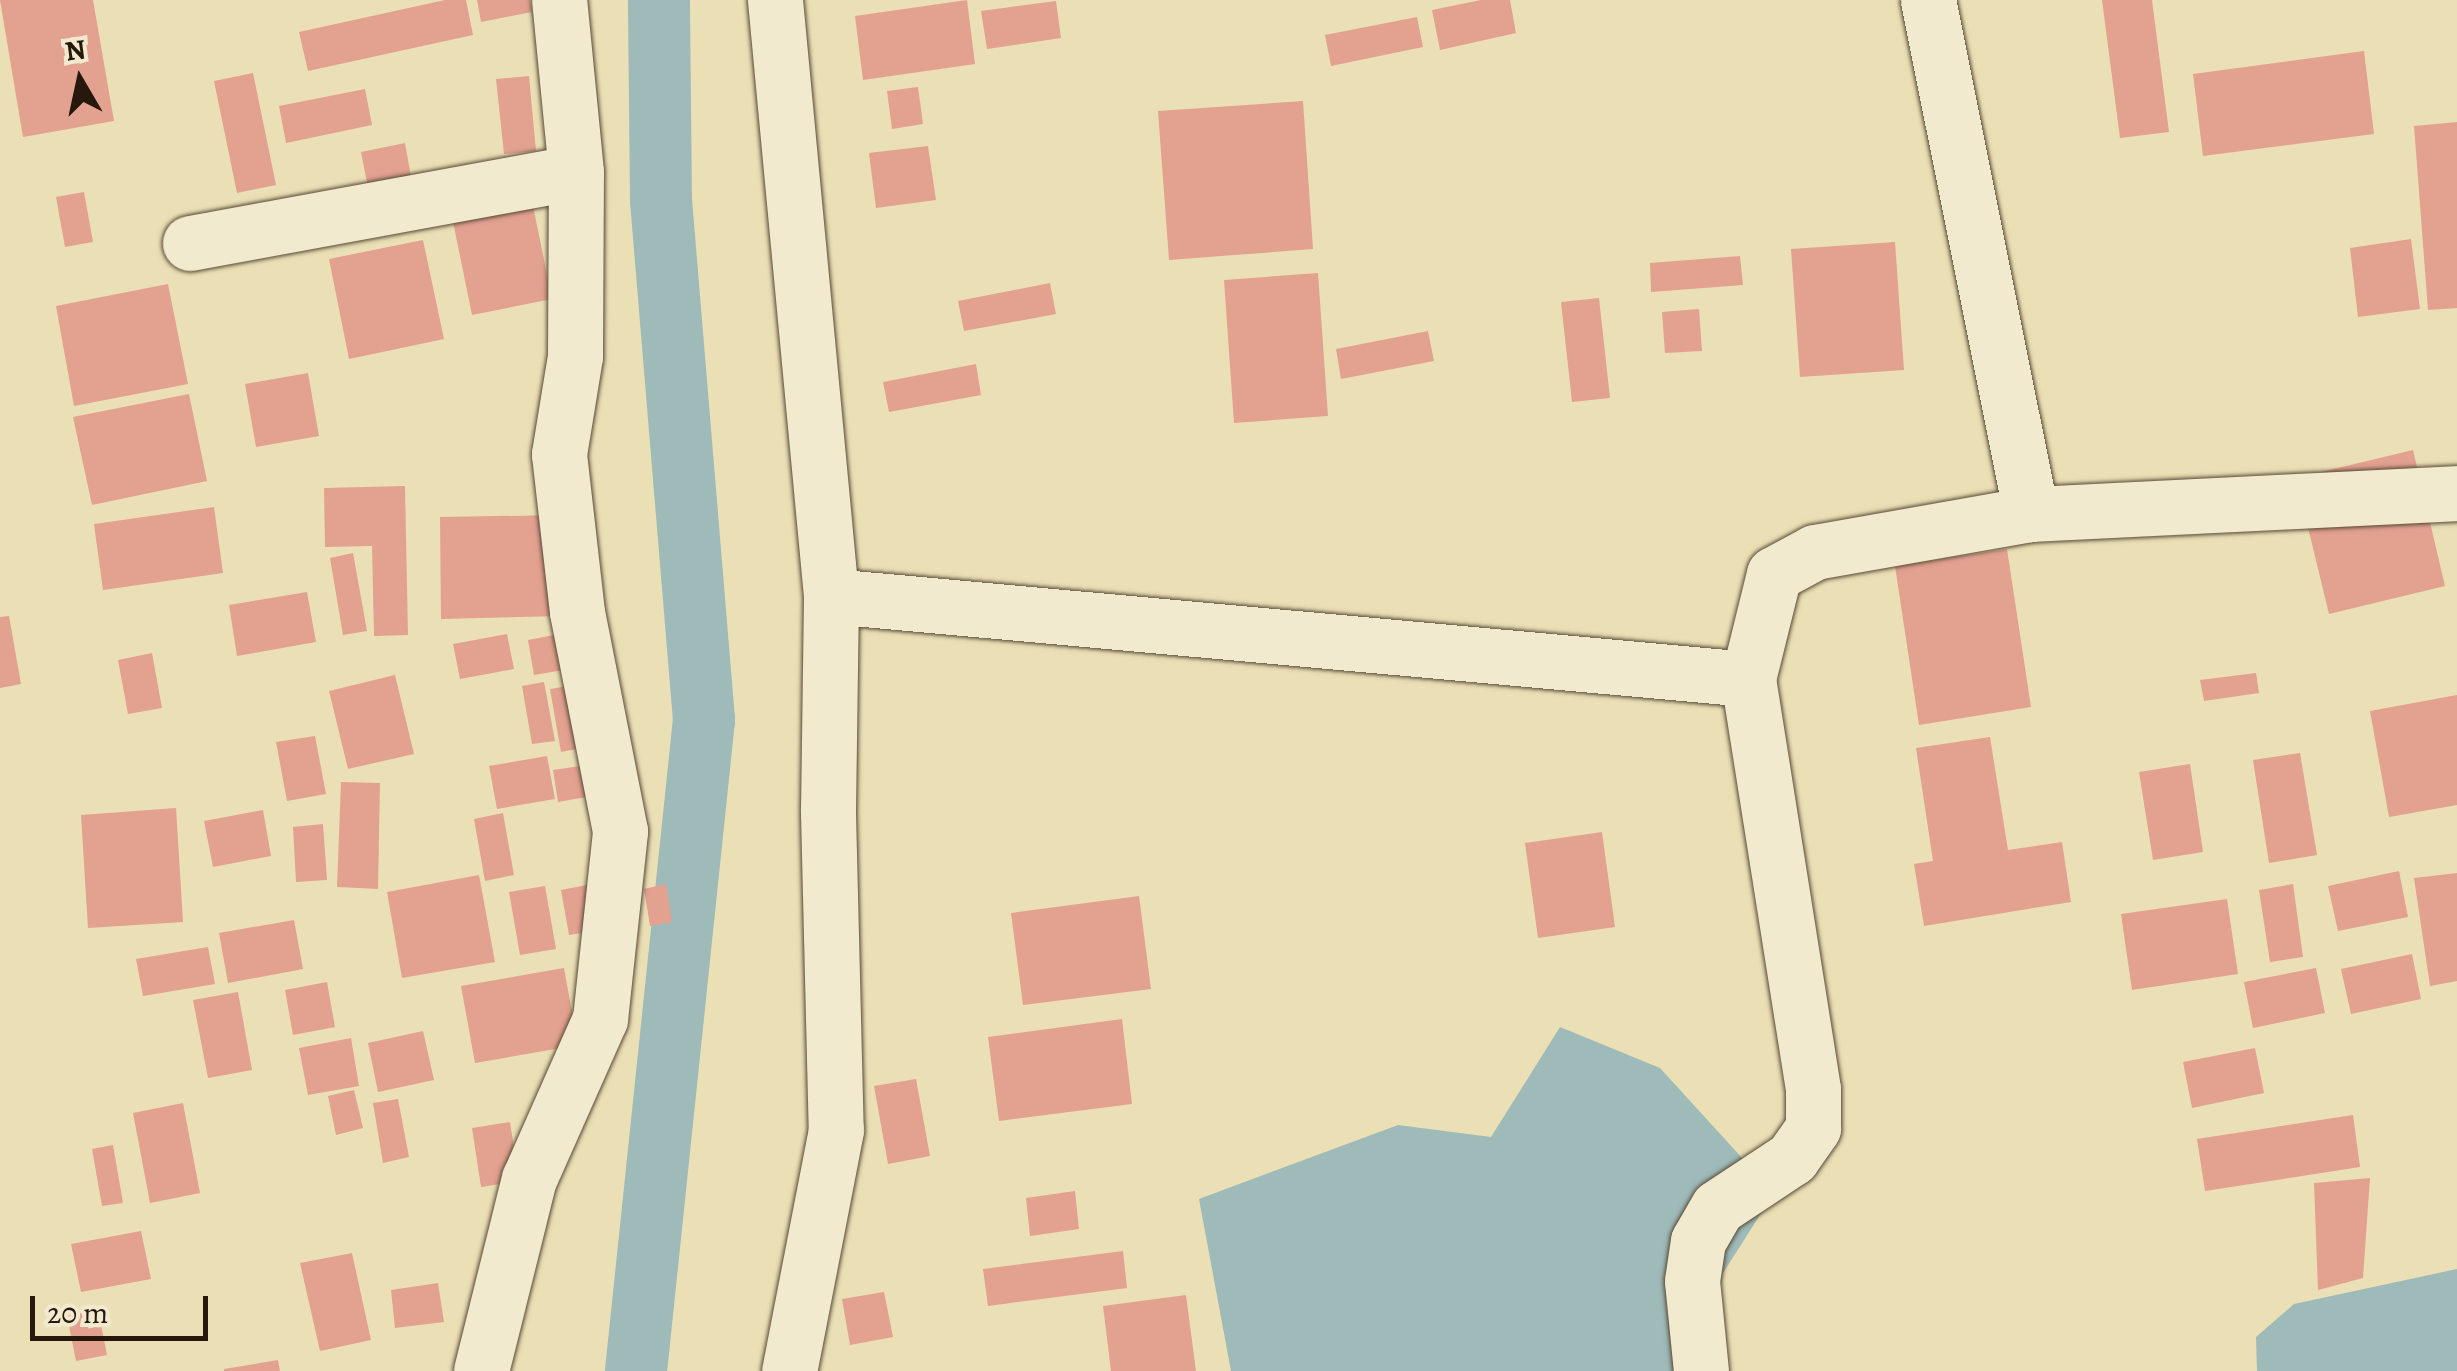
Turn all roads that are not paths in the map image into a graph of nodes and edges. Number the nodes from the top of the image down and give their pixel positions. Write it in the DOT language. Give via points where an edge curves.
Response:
graph roads {
  1 [pos="559,0"];
  2 [pos="775,0"];
  3 [pos="1928,0"];
  4 [pos="576,172"];
  5 [pos="190,242"];
  6 [pos="2457,493"];
  7 [pos="2031,514"];
  8 [pos="832,596"];
  9 [pos="1748,679"];
  10 [pos="481,1371"];
  11 [pos="789,1371"];
  12 [pos="1701,1371"];
  1 -- 4 [label="street"];
  2 -- 8 [label="street"];
  3 -- 7 [label="street"];
  4 -- 5 [label="street"];
  4 -- 10 [label="street" via="575,356 559,454 576,612 620,830 600,1019 529,1179"];
  6 -- 7 [label="street"];
  7 -- 9 [label="street" via="1814,552 1774,574"];
  8 -- 9 [label="street"];
  8 -- 11 [label="street" via="828,813 836,1130"];
  9 -- 12 [label="street" via="1813,1090 1812,1128 1792,1158 1718,1207 1698,1241 1692,1281"];
}
